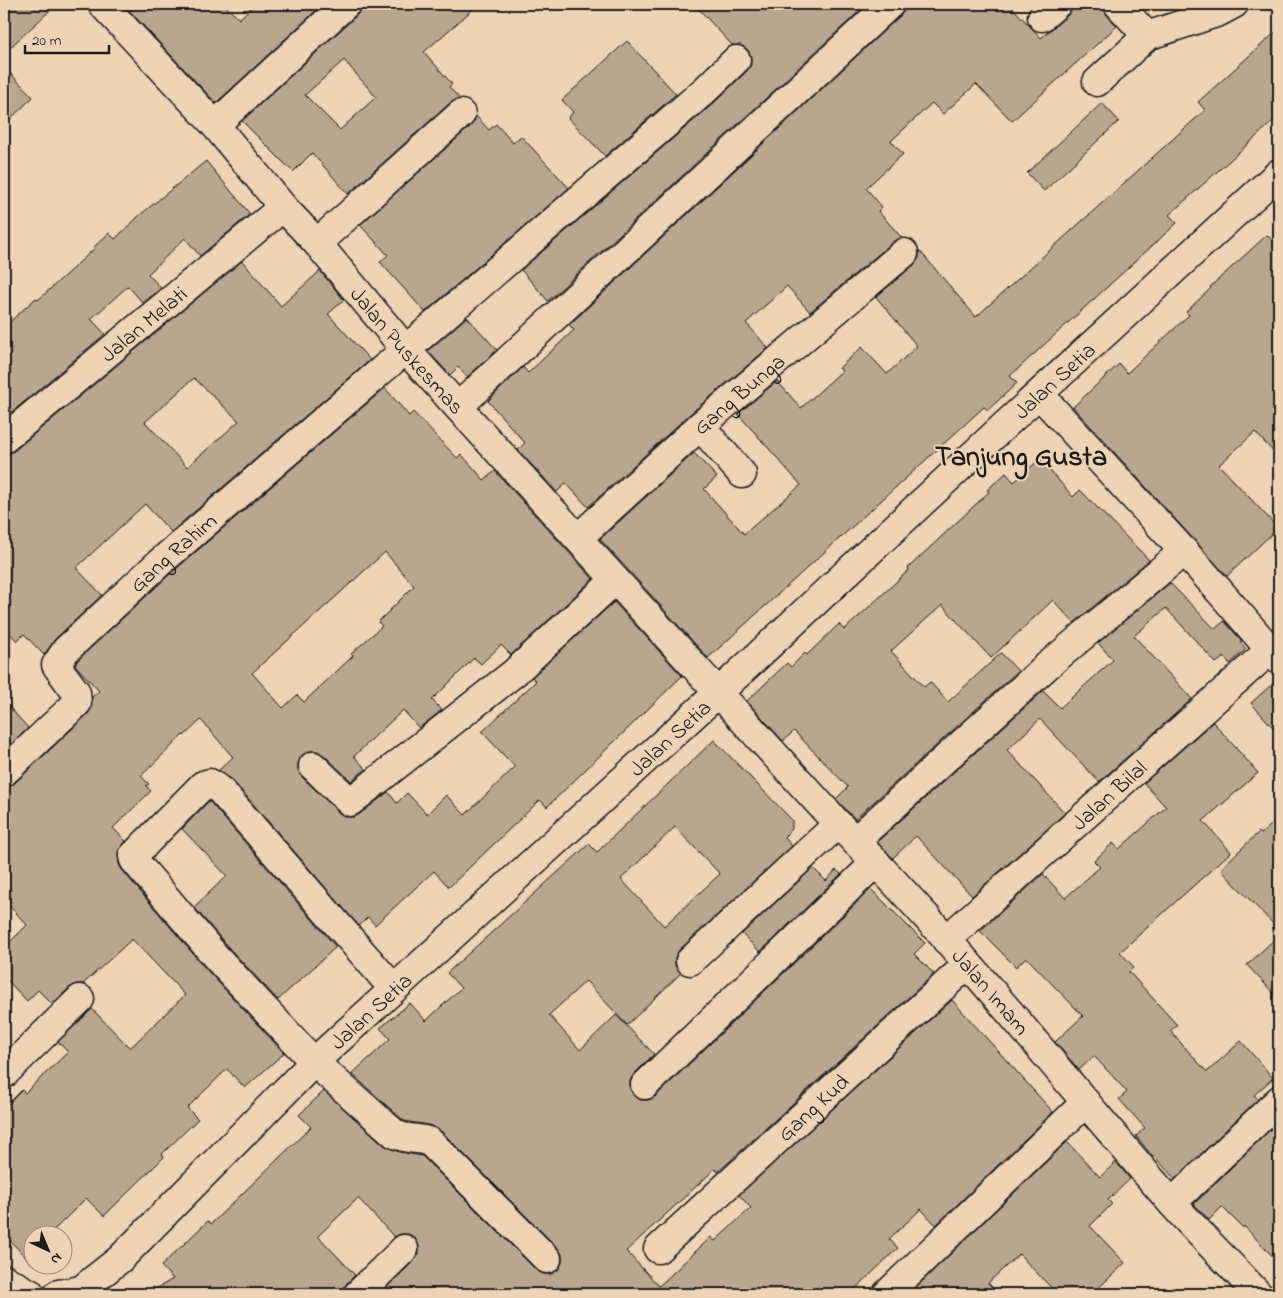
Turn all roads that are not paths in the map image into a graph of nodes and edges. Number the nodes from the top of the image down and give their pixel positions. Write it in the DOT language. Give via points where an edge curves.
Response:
graph roads {
  1 [pos="102,4"];
  2 [pos="346,4"];
  3 [pos="890,4"];
  4 [pos="1118,4"];
  5 [pos="1234,4"];
  6 [pos="1147,36"];
  7 [pos="736,60"];
  8 [pos="1098,82"];
  9 [pos="462,114"];
  10 [pos="215,125"];
  11 [pos="1279,173"];
  12 [pos="283,207"];
  13 [pos="317,243"];
  14 [pos="904,253"];
  15 [pos="406,350"];
  16 [pos="1040,394"];
  17 [pos="458,407"];
  18 [pos="700,426"];
  19 [pos="4,439"];
  20 [pos="742,474"];
  21 [pos="578,538"];
  22 [pos="1184,551"];
  23 [pos="615,580"];
  24 [pos="1275,655"];
  25 [pos="719,692"];
  26 [pos="313,766"];
  27 [pos="4,772"];
  28 [pos="847,832"];
  29 [pos="876,862"];
  30 [pos="946,940"];
  31 [pos="690,961"];
  32 [pos="968,964"];
  33 [pos="393,988"];
  34 [pos="80,998"];
  35 [pos="314,1062"];
  36 [pos="4,1074"];
  37 [pos="645,1084"];
  38 [pos="1279,1100"];
  39 [pos="1086,1102"];
  40 [pos="1172,1203"];
  41 [pos="404,1249"];
  42 [pos="658,1250"];
  43 [pos="547,1259"];
  44 [pos="4,1279"];
  45 [pos="30,1294"];
  46 [pos="58,1294"];
  47 [pos="358,1294"];
  48 [pos="887,1294"];
  49 [pos="1258,1294"];
  1 -- 10 [label="street, Jalan Puskesmas"];
  2 -- 10 [label="street"];
  3 -- 17 [label="street"];
  4 -- 6 [label="street"];
  5 -- 6 [label="street"];
  6 -- 8 [label="street"];
  7 -- 15 [label="street"];
  9 -- 13 [label="street"];
  10 -- 12 [label="street, Jalan Puskesmas"];
  11 -- 16 [label="street, Jalan Setia"];
  12 -- 13 [label="street, Jalan Puskesmas"];
  12 -- 19 [label="street, Jalan Melati"];
  13 -- 15 [label="street, Jalan Puskesmas"];
  14 -- 18 [label="street, Gang Bunga"];
  15 -- 17 [label="street, Jalan Puskesmas"];
  15 -- 27 [label="street, Gang Rahim" via="158,564 66,650 56,665 76,692 77,703"];
  16 -- 22 [label="street"];
  16 -- 25 [label="street, Jalan Setia"];
  17 -- 21 [label="street, Jalan Puskesmas"];
  18 -- 20 [label="street"];
  18 -- 21 [label="street, Gang Bunga"];
  21 -- 23 [label="street, Jalan Puskesmas"];
  22 -- 24 [label="street"];
  22 -- 28 [label="street"];
  23 -- 25 [label="street, Jalan Puskesmas"];
  23 -- 26 [label="street" via="514,673 350,802"];
  24 -- 30 [label="street, Jalan Bilal"];
  25 -- 28 [label="street, Jalan Imam"];
  25 -- 33 [label="street, Jalan Setia"];
  28 -- 29 [label="street, Jalan Imam"];
  28 -- 31 [label="street"];
  29 -- 30 [label="street, Jalan Imam"];
  29 -- 37 [label="street"];
  30 -- 32 [label="street, Jalan Imam"];
  32 -- 39 [label="street, Jalan Imam"];
  32 -- 42 [label="street, Gang Kud"];
  33 -- 35 [label="street, Jalan Setia"];
  33 -- 35 [label="street" via="221,792 210,783 203,785 136,852 134,860 217,958"];
  34 -- 36 [label="street"];
  35 -- 43 [label="street" via="395,1134 430,1142"];
  35 -- 46 [label="street, Jalan Setia" via="120,1259 81,1290"];
  38 -- 40 [label="street"];
  39 -- 40 [label="street, Jalan Imam"];
  39 -- 48 [label="street"];
  40 -- 49 [label="street, Jalan Imam"];
  41 -- 47 [label="street"];
  44 -- 45 [label="street"];
}
